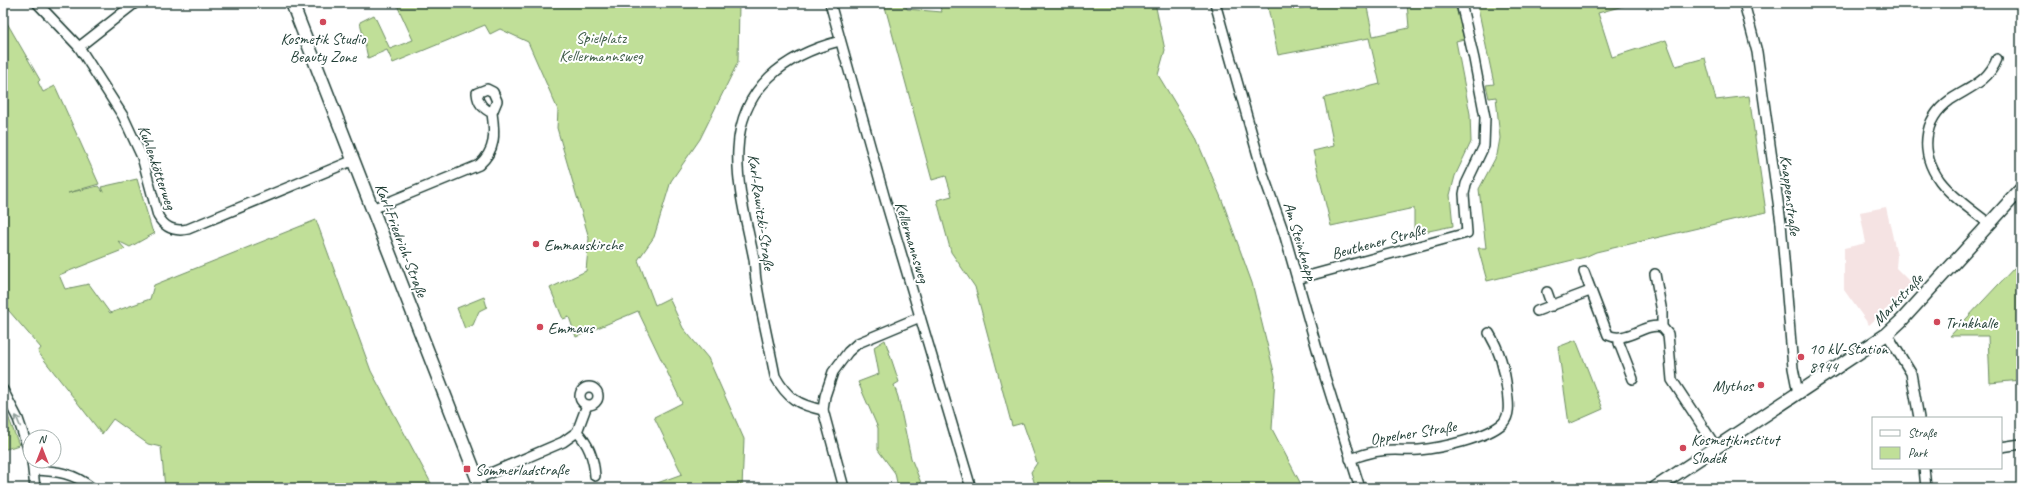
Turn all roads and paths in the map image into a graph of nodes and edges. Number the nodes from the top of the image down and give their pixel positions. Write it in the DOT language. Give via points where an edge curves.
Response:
graph roads {
  1 [pos="37,3"];
  2 [pos="135,3"];
  3 [pos="292,3"];
  4 [pos="830,3"];
  5 [pos="1215,3"];
  6 [pos="1461,3"];
  7 [pos="1744,3"];
  8 [pos="840,41"];
  9 [pos="79,47"];
  10 [pos="1997,59"];
  11 [pos="492,113"];
  12 [pos="354,160"];
  13 [pos="2021,189"];
  14 [pos="372,209"];
  15 [pos="1988,224"];
  16 [pos="1584,272"];
  17 [pos="1655,274"];
  18 [pos="1297,279"];
  19 [pos="1590,291"];
  20 [pos="1547,292"];
  21 [pos="1552,306"];
  22 [pos="1537,311"];
  23 [pos="920,317"];
  24 [pos="1662,327"];
  25 [pos="1489,333"];
  26 [pos="1887,334"];
  27 [pos="1619,338"];
  28 [pos="1633,379"];
  29 [pos="3,390"];
  30 [pos="1798,393"];
  31 [pos="587,405"];
  32 [pos="823,410"];
  33 [pos="1919,417"];
  34 [pos="22,431"];
  35 [pos="577,432"];
  36 [pos="2021,444"];
  37 [pos="1716,447"];
  38 [pos="2002,447"];
  39 [pos="1350,459"];
  40 [pos="1924,469"];
  41 [pos="34,470"];
  42 [pos="595,476"];
  43 [pos="479,484"];
  44 [pos="35,488"];
  45 [pos="92,488"];
  46 [pos="844,488"];
  47 [pos="971,488"];
  48 [pos="1360,488"];
  49 [pos="1655,488"];
  50 [pos="1926,488"];
  1 -- 9 [label="street, Kuhlenkötterweg"];
  2 -- 9 [label="street"];
  3 -- 12 [label="street, Karl-Friedrich-Straße"];
  4 -- 8 [label="street, Kellermannsweg"];
  5 -- 18 [label="street, Am Steinknapp" via="1264,177"];
  6 -- 18 [label="street, Beuthener Straße" via="1485,117 1484,146 1464,194 1467,233"];
  7 -- 30 [label="street, Knappenstraße" via="1757,52 1781,223 1793,368"];
  8 -- 23 [label="street, Kellermannsweg"];
  8 -- 32 [label="street, Karl-Rawitzki-Straße" via="791,61 765,80 748,110 738,148 746,227 775,376 782,389 792,399 808,407"];
  9 -- 12 [label="street, Kuhlenkötterweg" via="100,77 130,130 144,162 158,216 162,223 175,231 188,229"];
  10 -- 15 [label="street" via="1987,77 1946,103 1930,122 1927,131 1928,154 1940,181"];
  11 -- 14 [label="street" via="493,146 479,165"];
  12 -- 14 [label="street, Karl-Friedrich-Straße"];
  13 -- 15 [label="street, Markstraße"];
  14 -- 43 [label="street, Karl-Friedrich-Straße"];
  15 -- 26 [label="street, Markstraße"];
  16 -- 19 [label="street"];
  17 -- 24 [label="street"];
  18 -- 39 [label="street, Am Steinknapp"];
  19 -- 21 [label="street"];
  19 -- 27 [label="street" via="1608,335"];
  20 -- 21 [label="street"];
  21 -- 22 [label="street"];
  23 -- 32 [label="street" via="858,343 848,352 833,372"];
  23 -- 47 [label="street, Kellermannsweg"];
  24 -- 27 [label="street" via="1652,327"];
  24 -- 37 [label="street" via="1668,334 1672,380"];
  25 -- 39 [label="street, Oppelner Straße" via="1501,358 1506,382 1508,406 1503,422 1483,434 1442,446 1420,450 1380,451"];
  26 -- 30 [label="street, Markstraße"];
  26 -- 33 [label="street" via="1912,373"];
  27 -- 28 [label="street"];
  34 -- 29 [label="street, one-way"];
  30 -- 37 [label="street, Markstraße"];
  31 -- 35 [label="street"];
  32 -- 46 [label="street"];
  35 -- 42 [label="street" via="594,460"];
  35 -- 43 [label="street" via="563,442"];
  36 -- 38 [label="street"];
  37 -- 49 [label="street, Markstraße"];
  39 -- 48 [label="street, Am Steinknapp"];
  40 -- 50 [label="street"];
  41 -- 44 [label="street"];
  41 -- 45 [label="street" via="61,472 81,478"];
}
